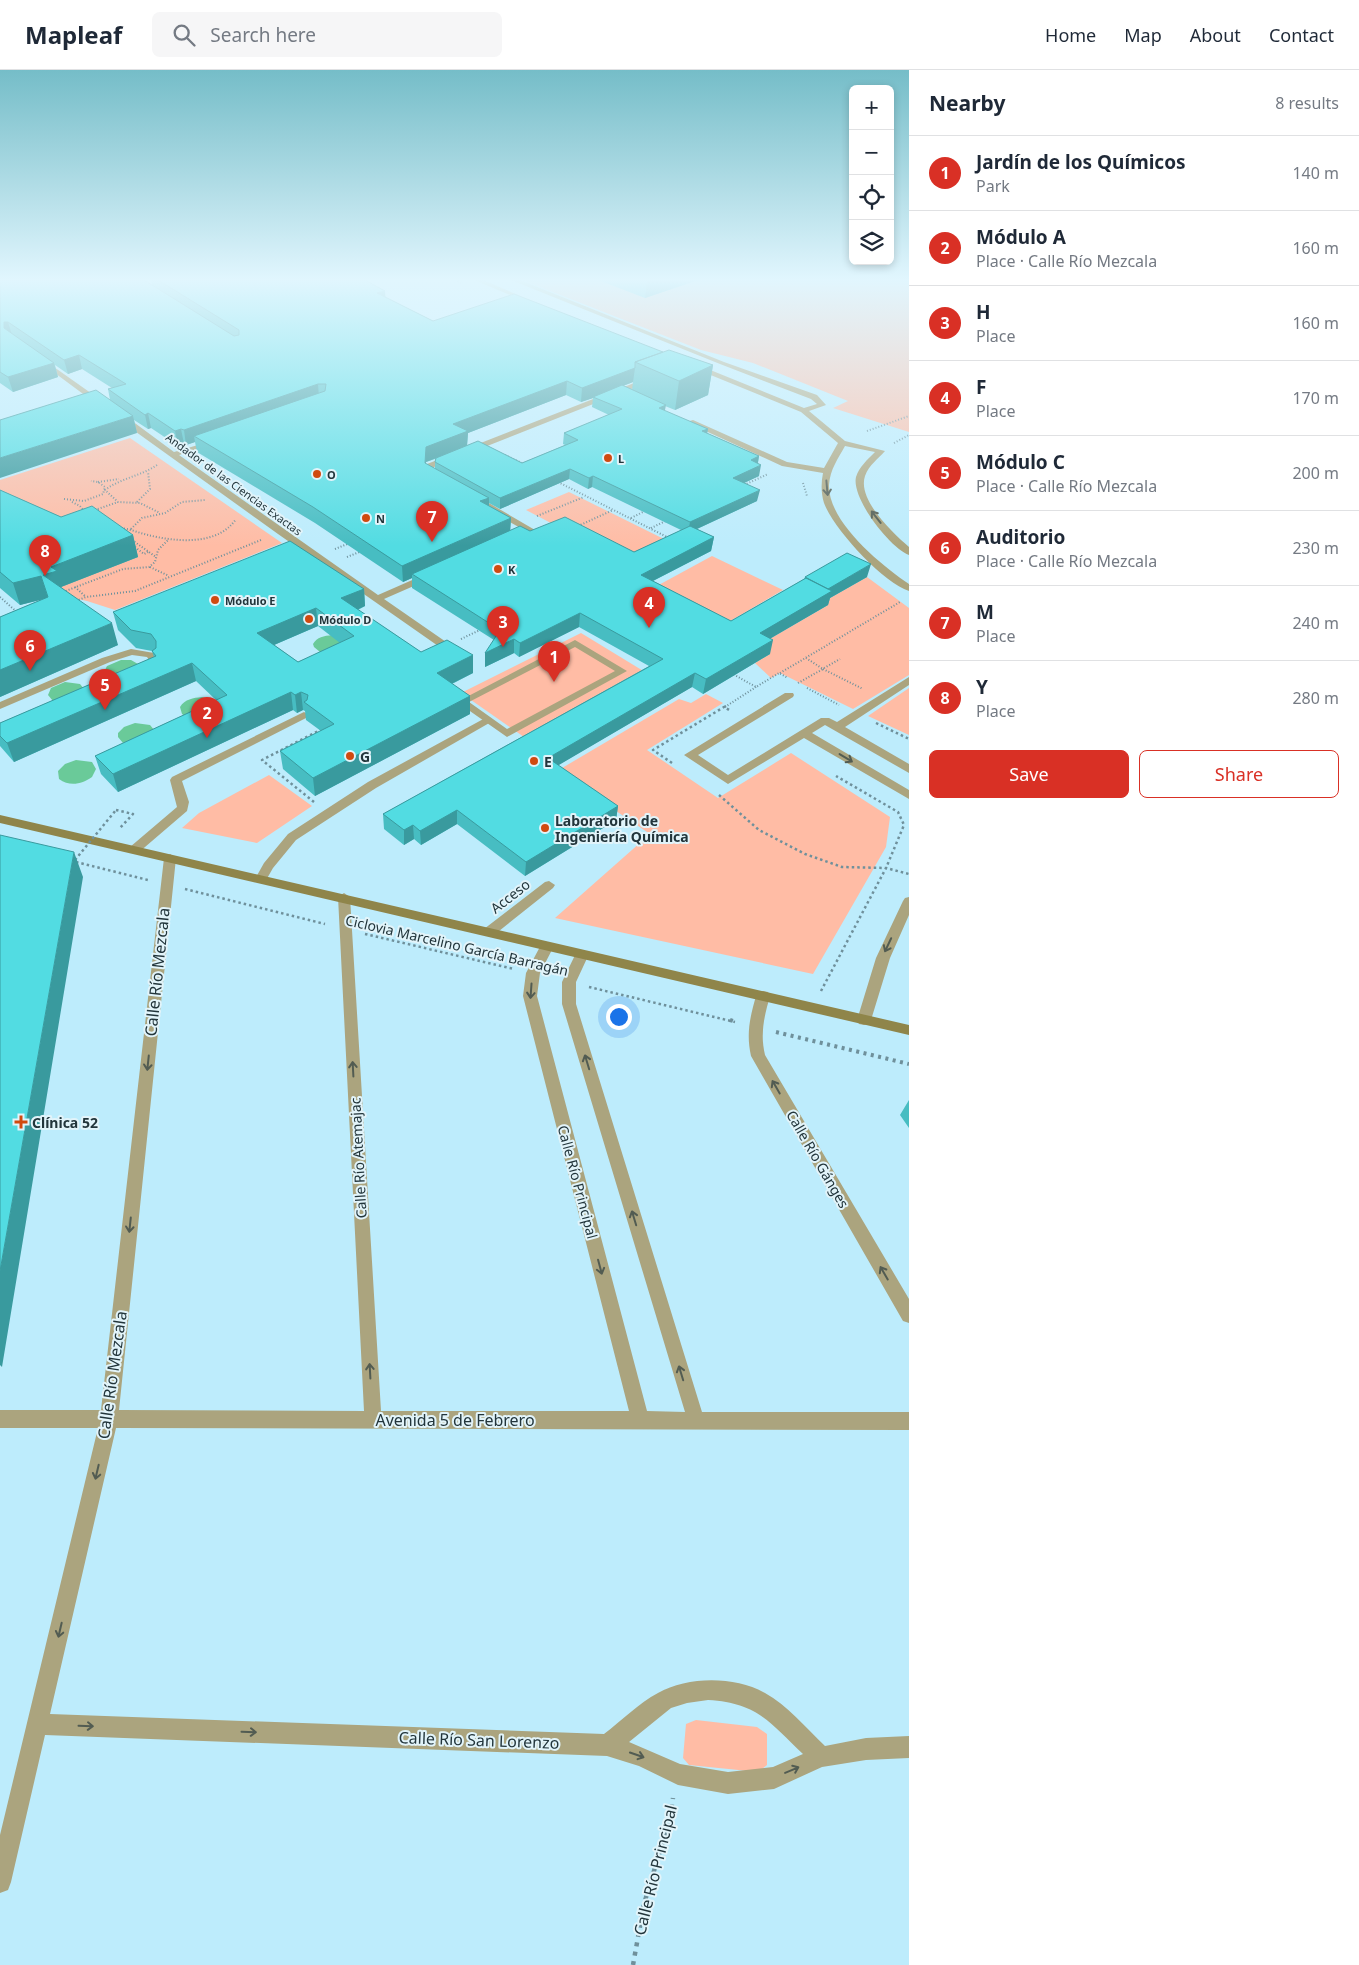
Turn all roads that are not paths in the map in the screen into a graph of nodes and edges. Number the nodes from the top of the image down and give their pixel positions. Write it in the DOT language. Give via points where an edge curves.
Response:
graph roads {
  1 [pos="53,368"];
  2 [pos="696,368"];
  3 [pos="710,368"];
  4 [pos="737,368"];
  5 [pos="705,371"];
  6 [pos="658,377"];
  7 [pos="621,392"];
  8 [pos="630,396"];
  9 [pos="106,406"];
  10 [pos="804,410"];
  11 [pos="113,412"];
  12 [pos="685,420"];
  13 [pos="219,440"];
  14 [pos="842,443"];
  15 [pos="175,454"];
  16 [pos="827,471"];
  17 [pos="444,482"];
  18 [pos="467,494"];
  19 [pos="503,543"];
  20 [pos="909,552"];
  21 [pos="441,570"];
  22 [pos="909,588"];
  23 [pos="378,599"];
  24 [pos="445,646"];
  25 [pos="136,675"];
  26 [pos="909,680"];
  27 [pos="789,695"];
  28 [pos="0,706"];
  29 [pos="304,715"];
  30 [pos="487,720"];
  31 [pos="837,727"];
  32 [pos="804,733"];
  33 [pos="909,769"];
  34 [pos="909,795"];
  35 [pos="0,819"];
  36 [pos="134,850"];
  37 [pos="170,858"];
  38 [pos="260,878"];
  39 [pos="549,885"];
  40 [pos="344,898"];
  41 [pos="909,901"];
  42 [pos="489,932"];
  43 [pos="547,946"];
  44 [pos="582,954"];
  45 [pos="763,996"];
  46 [pos="864,1020"];
  47 [pos="909,1030"];
  48 [pos="909,1315"];
  49 [pos="0,1419"];
  50 [pos="109,1419"];
  51 [pos="373,1419"];
  52 [pos="640,1420"];
  53 [pos="696,1420"];
  54 [pos="909,1420"];
  55 [pos="38,1724"];
  56 [pos="607,1745"];
  57 [pos="909,1747"];
  58 [pos="821,1758"];
  59 [pos="0,1882"];
  1 -- 9 [label="street"];
  2 -- 5 [label="street"];
  3 -- 5 [label="street"];
  4 -- 10 [label="street" via="814,397 822,403"];
  5 -- 10 [label="street"];
  6 -- 7 [label="street"];
  7 -- 8 [label="street"];
  7 -- 17 [label="street" via="430,466 429,474"];
  10 -- 14 [label="street"];
  11 -- 15 [label="street, Andador de las Ciencias Exactas"];
  12 -- 16 [label="street" via="785,464"];
  13 -- 15 [label="street"];
  14 -- 16 [label="street"];
  20 -- 14 [label="street, one-way" via="872,513 862,492 860,480 865,468 881,451"];
  15 -- 23 [label="street, Andador de las Ciencias Exactas"];
  16 -- 22 [label="street, one-way" via="825,488 832,512 848,535 872,560"];
  18 -- 19 [label="street" via="531,530"];
  21 -- 23 [label="street"];
  23 -- 24 [label="street, Andador de las Ciencias Exactas"];
  25 -- 28 [label="lane" via="152,666 154,660 150,655 130,652 106,660"];
  26 -- 31 [label="street"];
  27 -- 32 [label="street" via="690,755 728,780"];
  29 -- 36 [label="lane" via="176,780 183,808"];
  30 -- 30 [label="street" via="462,702 575,644 622,671 507,734"];
  30 -- 38 [label="lane" via="372,785 292,837"];
  31 -- 32 [label="street" via="825,720"];
  31 -- 33 [label="street"];
  32 -- 34 [label="street, one-way"];
  35 -- 36 [label="main road"];
  36 -- 37 [label="main road"];
  37 -- 38 [label="main road"];
  37 -- 50 [label="street, Calle Río Mezcala, one-way"];
  38 -- 40 [label="main road"];
  39 -- 42 [label="street, Acceso"];
  40 -- 42 [label="main road"];
  51 -- 40 [label="street, Calle Río Atemajac, one-way"];
  41 -- 46 [label="street, one-way" via="882,958"];
  42 -- 43 [label="main road"];
  43 -- 44 [label="main road"];
  43 -- 52 [label="street, Calle Río Principal, one-way" via="533,974 530,996"];
  44 -- 45 [label="main road"];
  53 -- 44 [label="street, one-way" via="569,1004 569,982"];
  45 -- 46 [label="main road"];
  48 -- 45 [label="street, Calle Río Gánges, one-way" via="758,1056 753,1040 754,1027"];
  46 -- 47 [label="main road"];
  49 -- 50 [label="street, Avenida 5 de Febrero"];
  50 -- 51 [label="street, Avenida 5 de Febrero"];
  50 -- 55 [label="street, Calle Río Mezcala, one-way"];
  51 -- 52 [label="street, Avenida 5 de Febrero"];
  52 -- 53 [label="street, Avenida 5 de Febrero"];
  53 -- 54 [label="street, Avenida 5 de Febrero"];
  55 -- 56 [label="street, Calle Río San Lorenzo, one-way"];
  55 -- 59 [label="street, Calle Río Mezcala"];
  56 -- 58 [label="street, Calle Río San Lorenzo, one-way" via="643,1757 678,1774 728,1783 774,1778"];
  56 -- 58 [label="street" via="665,1700 687,1693 726,1691 757,1700 770,1708"];
  57 -- 58 [label="street, Calle Río San Lorenzo" via="866,1749"];
}
